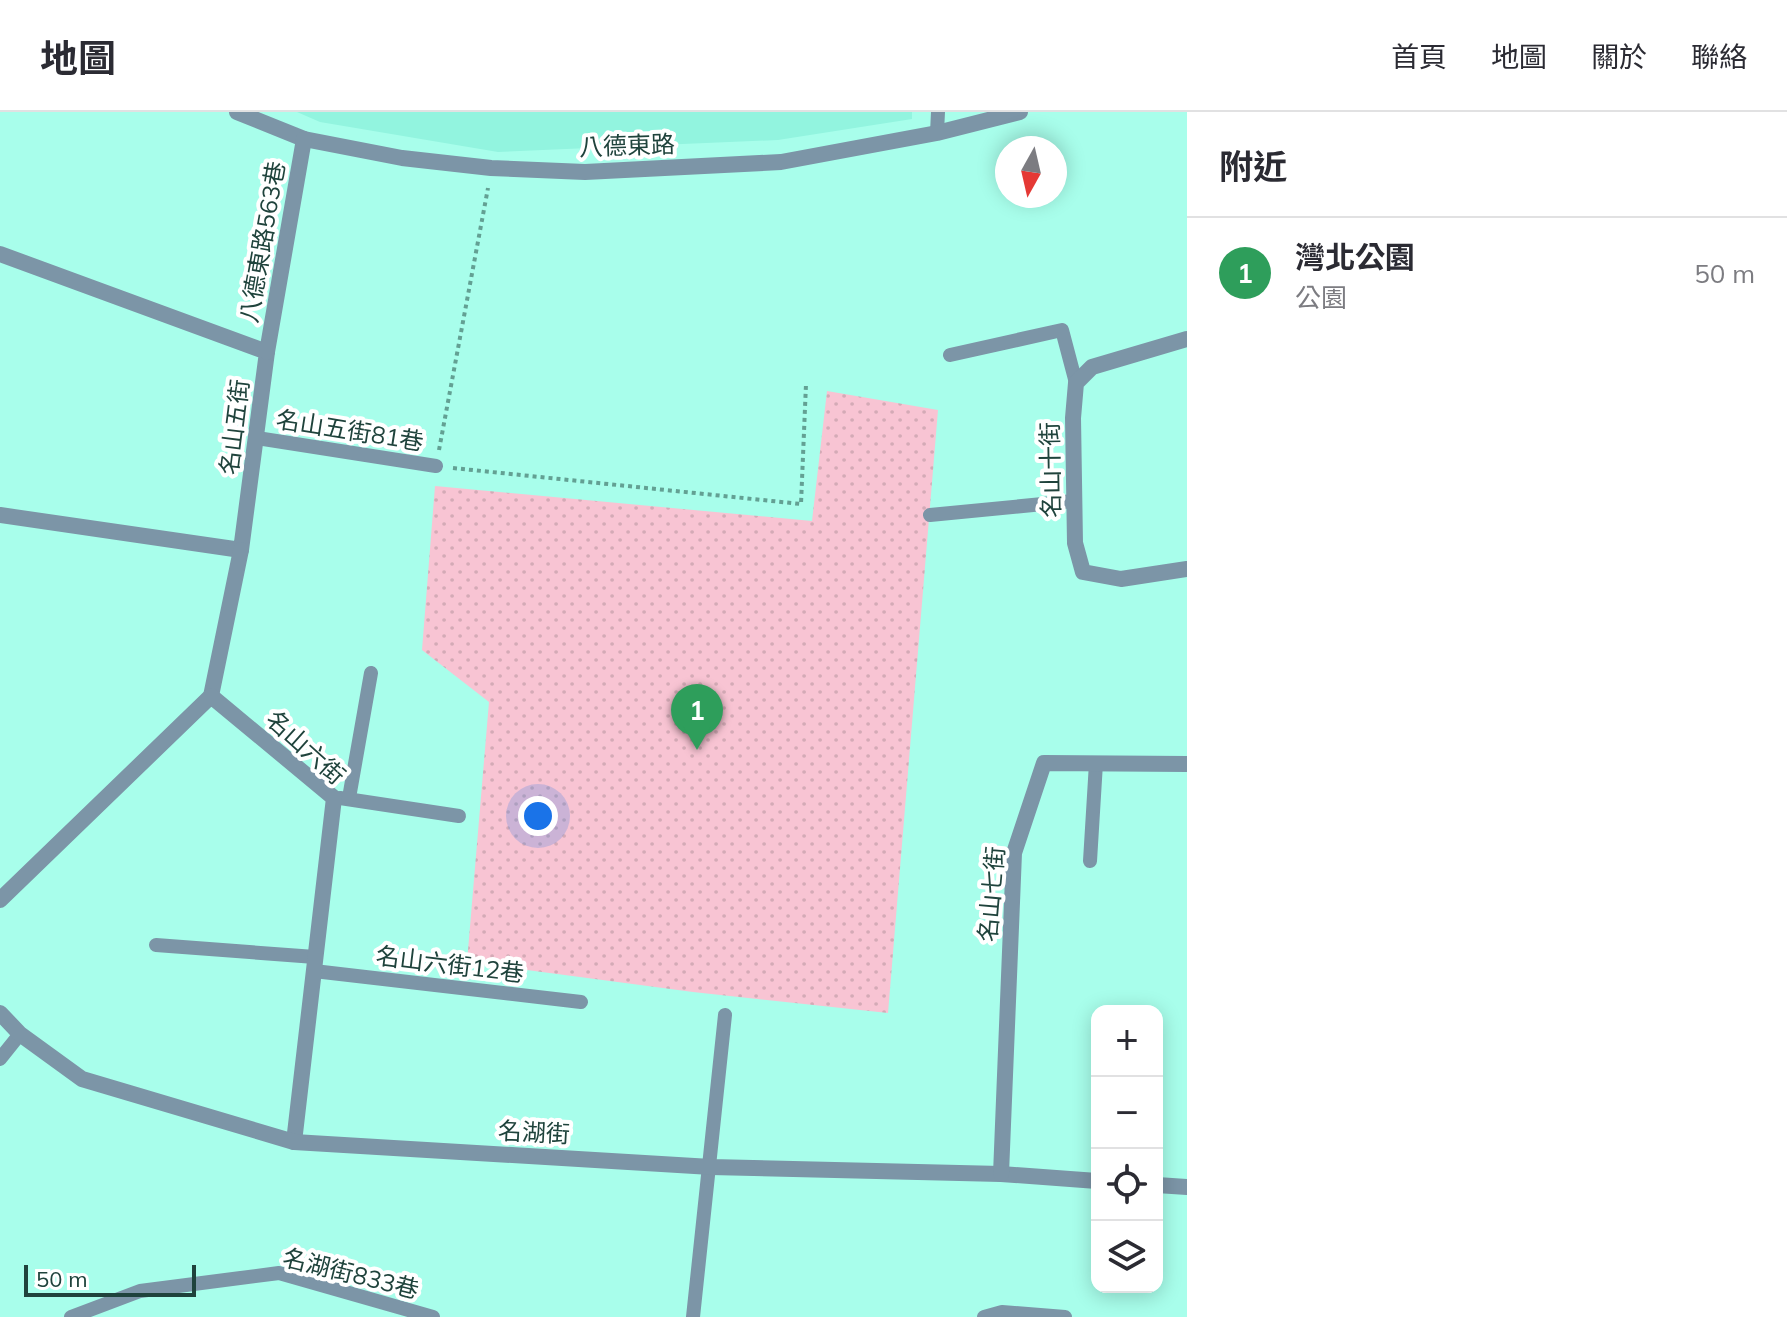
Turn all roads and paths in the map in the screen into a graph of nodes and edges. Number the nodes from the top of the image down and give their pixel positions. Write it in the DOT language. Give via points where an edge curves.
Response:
graph roads {
  1 [pos="237,112"];
  2 [pos="938,112"];
  3 [pos="1020,112"];
  4 [pos="937,133"];
  5 [pos="304,139"];
  6 [pos="491,168"];
  7 [pos="0,254"];
  8 [pos="1187,339"];
  9 [pos="267,352"];
  10 [pos="950,355"];
  11 [pos="1076,383"];
  12 [pos="806,384"];
  13 [pos="257,438"];
  14 [pos="436,466"];
  15 [pos="1074,501"];
  16 [pos="0,515"];
  17 [pos="930,515"];
  18 [pos="241,550"];
  19 [pos="1187,569"];
  20 [pos="371,673"];
  21 [pos="211,696"];
  22 [pos="1096,763"];
  23 [pos="1187,764"];
  24 [pos="342,798"];
  25 [pos="459,816"];
  26 [pos="1090,861"];
  27 [pos="0,900"];
  28 [pos="156,945"];
  29 [pos="315,964"];
  30 [pos="581,1002"];
  31 [pos="0,1013"];
  32 [pos="725,1015"];
  33 [pos="20,1034"];
  34 [pos="0,1059"];
  35 [pos="294,1142"];
  36 [pos="711,1167"];
  37 [pos="1001,1174"];
  38 [pos="1091,1181"];
  39 [pos="1163,1185"];
  40 [pos="1187,1187"];
  41 [pos="71,1317"];
  42 [pos="433,1317"];
  43 [pos="693,1317"];
  44 [pos="984,1317"];
  45 [pos="1065,1317"];
  1 -- 5 [label="street, 八德東路"];
  2 -- 4 [label="lane"];
  3 -- 4 [label="street, 八德東路"];
  4 -- 6 [label="street, 八德東路" via="781,162 585,172"];
  5 -- 6 [label="street, 八德東路"];
  5 -- 9 [label="street, 八德東路563巷"];
  6 -- 14 [label="path"];
  7 -- 9 [label="street, 名山五街"];
  8 -- 11 [label="street" via="1092,367"];
  9 -- 13 [label="street, 名山五街"];
  10 -- 11 [label="lane" via="1062,330"];
  11 -- 15 [label="street, 名山十街"];
  12 -- 14 [label="path" via="801,504"];
  13 -- 14 [label="lane, 名山五街81巷"];
  13 -- 18 [label="street, 名山五街"];
  15 -- 17 [label="lane"];
  15 -- 19 [label="street, 名山十街" via="1075,543 1083,572 1121,579"];
  16 -- 18 [label="street"];
  18 -- 21 [label="street, 名山五街"];
  20 -- 24 [label="lane"];
  21 -- 24 [label="street, 名山六街"];
  21 -- 27 [label="street"];
  22 -- 23 [label="street, 名山七街"];
  22 -- 26 [label="lane"];
  22 -- 37 [label="street, 名山七街" via="1044,763 1014,853"];
  24 -- 25 [label="lane"];
  24 -- 29 [label="street, 名山六街"];
  28 -- 29 [label="lane, 名山六街12巷"];
  29 -- 30 [label="lane, 名山六街12巷"];
  29 -- 35 [label="street, 名山六街"];
  31 -- 33 [label="street, 名湖街"];
  32 -- 36 [label="lane"];
  33 -- 34 [label="lane"];
  33 -- 35 [label="street, 名湖街" via="82,1079"];
  35 -- 36 [label="street, 名湖街"];
  36 -- 37 [label="street, 名湖街"];
  36 -- 43 [label="lane"];
  37 -- 38 [label="street, 名湖街"];
  39 -- 40 [label="street"];
  41 -- 42 [label="lane, 名湖街833巷" via="140,1291 279,1273"];
  44 -- 45 [label="lane" via="1002,1312"];
}
